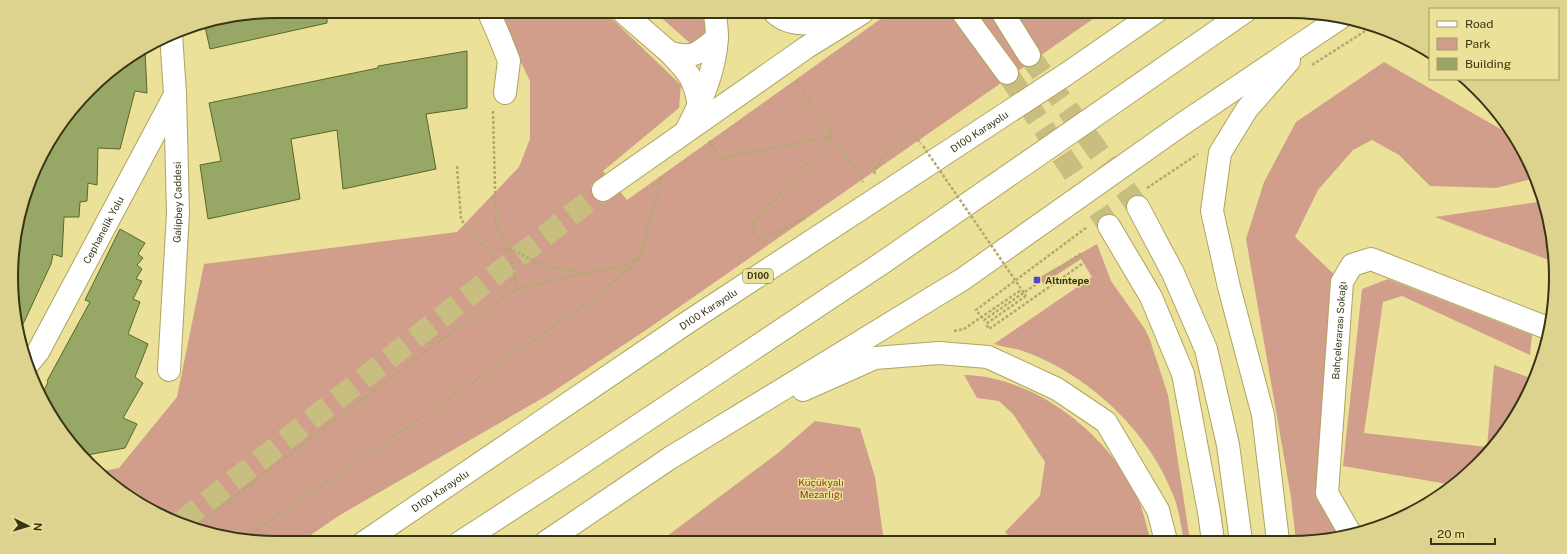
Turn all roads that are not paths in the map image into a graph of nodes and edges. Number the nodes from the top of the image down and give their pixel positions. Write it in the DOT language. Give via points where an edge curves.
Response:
graph roads {
  1 [pos="491,18"];
  2 [pos="630,18"];
  3 [pos="715,18"];
  4 [pos="784,18"];
  5 [pos="845,18"];
  6 [pos="854,18"];
  7 [pos="967,18"];
  8 [pos="1006,18"];
  9 [pos="1147,18"];
  10 [pos="1236,18"];
  11 [pos="1334,22"];
  12 [pos="1311,36"];
  13 [pos="717,38"];
  14 [pos="171,41"];
  15 [pos="670,53"];
  16 [pos="1028,55"];
  17 [pos="1007,73"];
  18 [pos="505,93"];
  19 [pos="175,94"];
  20 [pos="688,126"];
  21 [pos="603,190"];
  22 [pos="1141,198"];
  23 [pos="1100,225"];
  24 [pos="1544,327"];
  25 [pos="32,359"];
  26 [pos="169,370"];
  27 [pos="670,458"];
  28 [pos="1348,529"];
  29 [pos="373,536"];
  30 [pos="470,536"];
  31 [pos="555,536"];
  32 [pos="1165,536"];
  33 [pos="1212,536"];
  34 [pos="1240,536"];
  35 [pos="1277,536"];
  1 -- 18 [label="main road" via="509,61"];
  2 -- 15 [label="main road"];
  3 -- 13 [label="main road"];
  4 -- 5 [label="main road" via="796,22 815,23"];
  6 -- 20 [label="main road"];
  7 -- 17 [label="main road"];
  8 -- 16 [label="main road"];
  9 -- 29 [label="main road, D100 Karayolu / D100" via="1068,73 688,322"];
  10 -- 30 [label="main road" via="885,261"];
  11 -- 12 [label="main road"];
  12 -- 27 [label="main road" via="963,279"];
  12 -- 35 [label="main road" via="1246,109 1220,153 1212,211 1263,415"];
  13 -- 15 [label="main road" via="697,54 685,56"];
  13 -- 20 [label="main road" via="713,65"];
  14 -- 19 [label="main road, Galipbey Caddesi"];
  15 -- 20 [label="main road" via="687,70 696,87"];
  19 -- 25 [label="main road, Cephanelik Yolu"];
  19 -- 26 [label="main road, Galipbey Caddesi" via="178,213"];
  20 -- 21 [label="main road"];
  22 -- 34 [label="main road" via="1206,349 1228,445"];
  23 -- 33 [label="main road" via="1151,297 1183,374"];
  24 -- 28 [label="main road, Bahçelerarası Sokağı" via="1371,259 1352,265 1342,282 1327,493"];
  27 -- 31 [label="main road"];
  27 -- 32 [label="main road" via="789,396 875,358 939,353 988,357 1058,389 1106,422 1158,510"];
}
